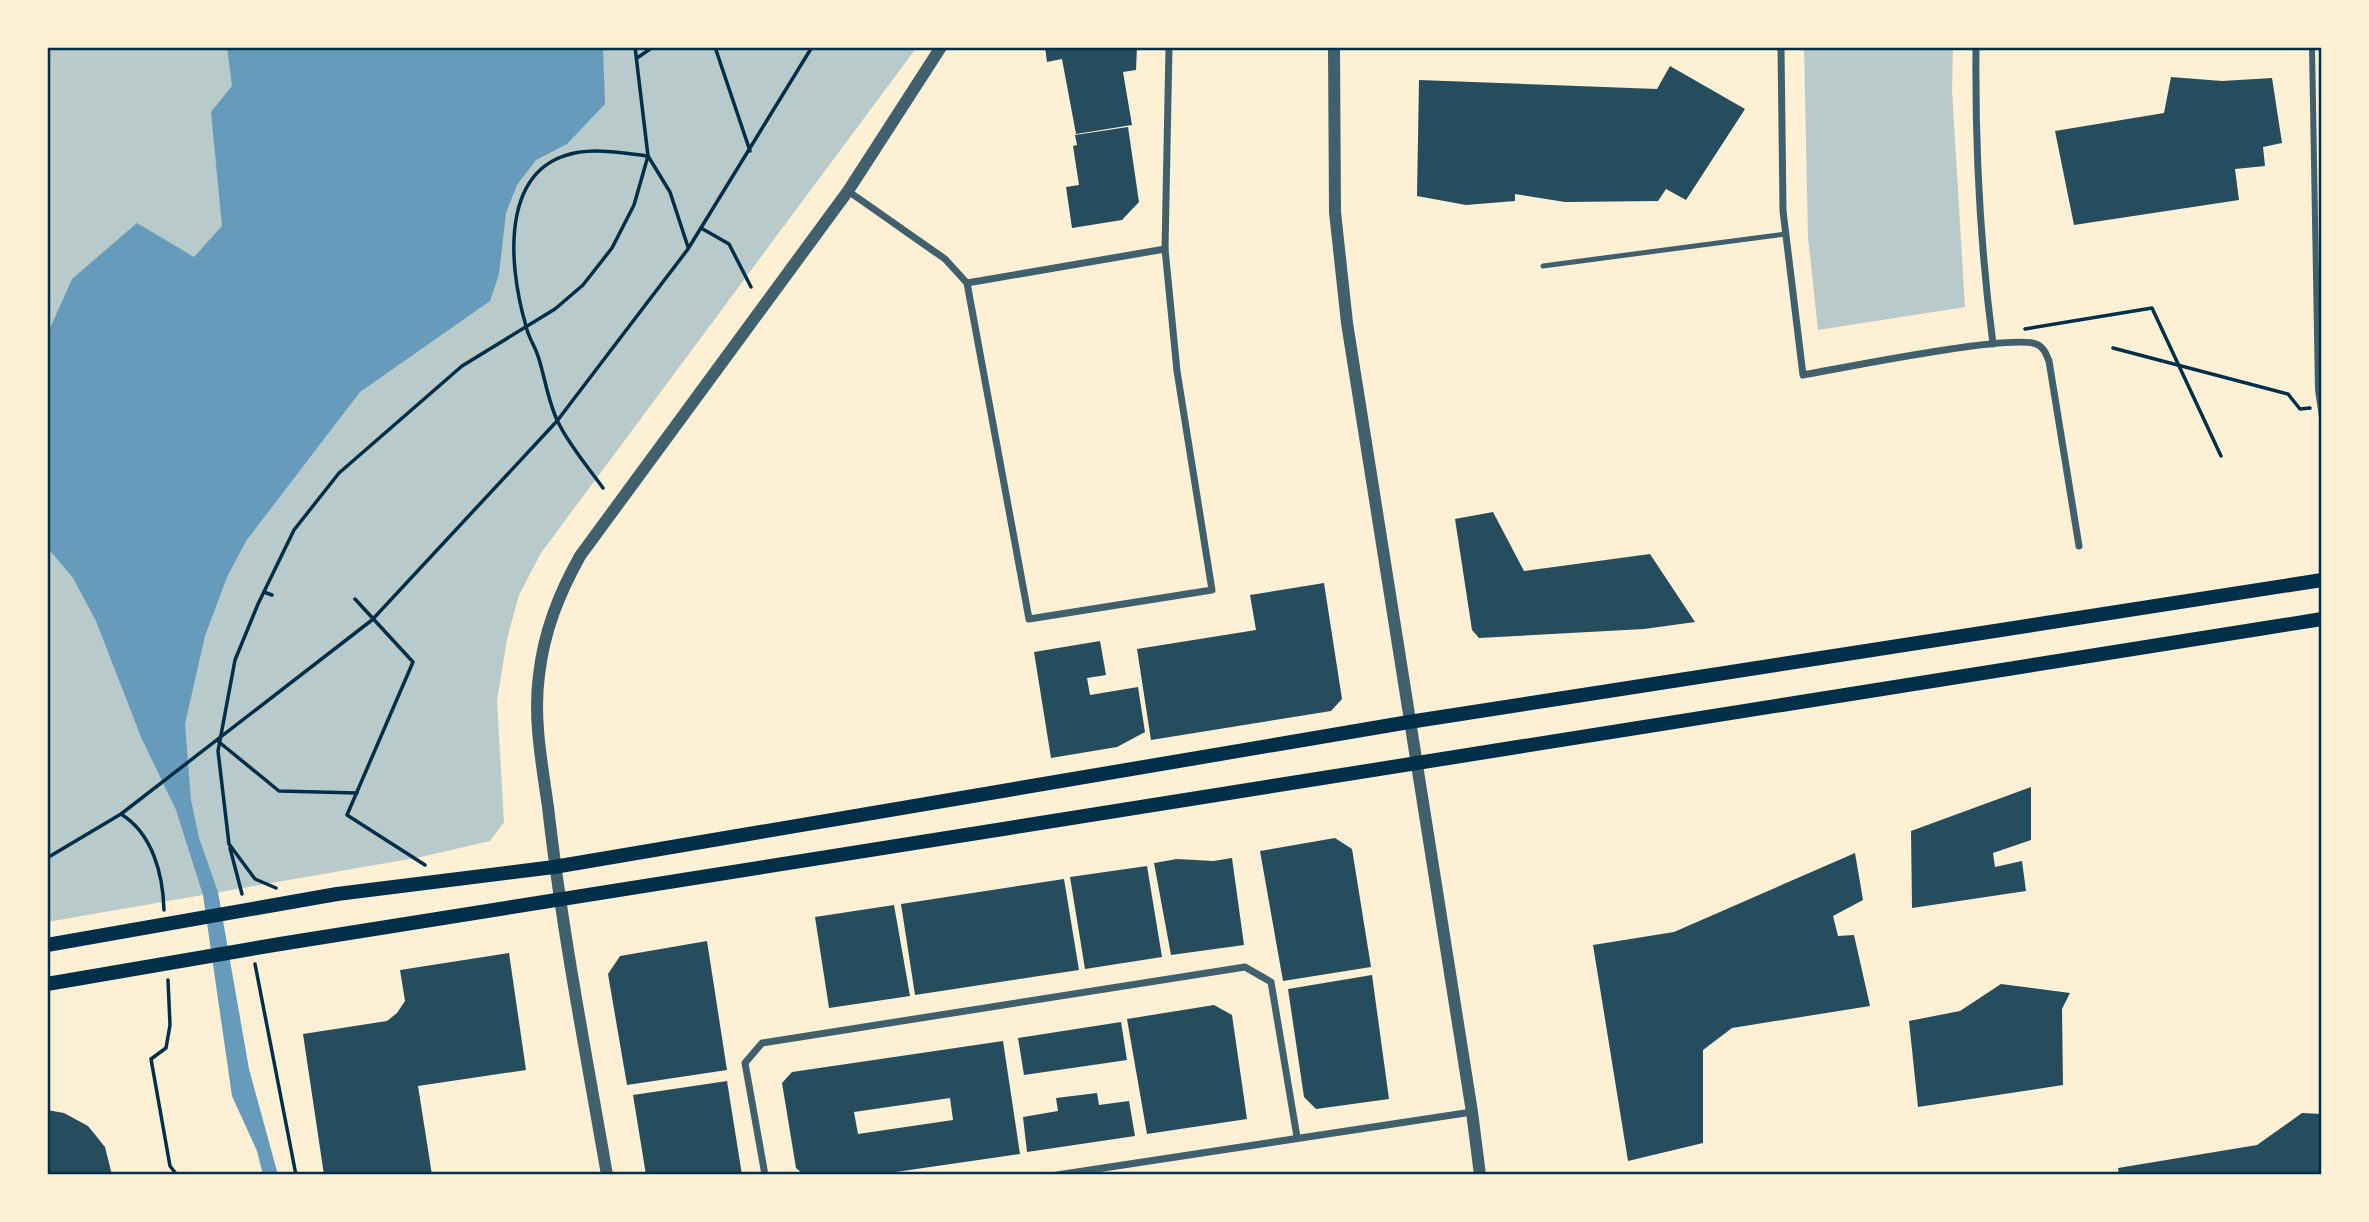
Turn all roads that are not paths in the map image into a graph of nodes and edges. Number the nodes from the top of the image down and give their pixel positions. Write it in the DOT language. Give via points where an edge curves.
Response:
graph roads {
  1 [pos="941,47"];
  2 [pos="1169,47"];
  3 [pos="1335,47"];
  4 [pos="1781,47"];
  5 [pos="1976,47"];
  6 [pos="2312,47"];
  7 [pos="848,191"];
  8 [pos="1785,234"];
  9 [pos="1165,249"];
  10 [pos="1543,266"];
  11 [pos="968,283"];
  12 [pos="1993,344"];
  13 [pos="2320,406"];
  14 [pos="2322,417"];
  15 [pos="2079,545"];
  16 [pos="2322,580"];
  17 [pos="2322,619"];
  18 [pos="1409,722"];
  19 [pos="1416,764"];
  20 [pos="554,867"];
  21 [pos="560,901"];
  22 [pos="47,945"];
  23 [pos="47,984"];
  24 [pos="1472,1112"];
  25 [pos="1297,1137"];
  26 [pos="607,1175"];
  27 [pos="765,1175"];
  28 [pos="1057,1175"];
  29 [pos="1480,1175"];
  1 -- 7 [label="street"];
  2 -- 9 [label="street"];
  3 -- 18 [label="street" via="1335,212 1341,274"];
  4 -- 8 [label="street"];
  5 -- 12 [label="street" via="1979,216"];
  6 -- 13 [label="street"];
  7 -- 11 [label="street" via="945,259"];
  7 -- 20 [label="street" via="580,556 560,592 542,653 537,701"];
  8 -- 10 [label="lane"];
  8 -- 12 [label="street" via="1803,374"];
  9 -- 11 [label="street"];
  9 -- 11 [label="street" via="1177,371 1212,590 1029,619"];
  12 -- 15 [label="street" via="2036,344 2045,351"];
  13 -- 14 [label="street"];
  16 -- 18 [label="main road"];
  17 -- 19 [label="main road"];
  18 -- 19 [label="street"];
  18 -- 20 [label="main road"];
  19 -- 21 [label="main road"];
  19 -- 24 [label="street"];
  20 -- 21 [label="street"];
  20 -- 22 [label="main road" via="281,899"];
  21 -- 23 [label="main road"];
  21 -- 26 [label="street"];
  24 -- 25 [label="street"];
  24 -- 29 [label="street"];
  25 -- 27 [label="street" via="1271,982 1245,967 762,1043 745,1063"];
  25 -- 28 [label="street"];
}
